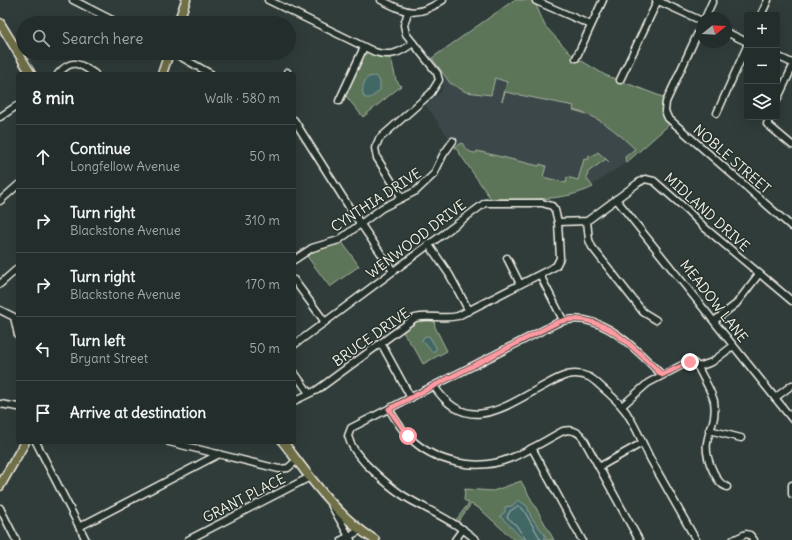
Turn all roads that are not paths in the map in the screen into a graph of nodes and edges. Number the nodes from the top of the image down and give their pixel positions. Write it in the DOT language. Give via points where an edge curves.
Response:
graph roads {
  1 [pos="73,0"];
  2 [pos="186,0"];
  3 [pos="268,0"];
  4 [pos="381,0"];
  5 [pos="443,0"];
  6 [pos="603,0"];
  7 [pos="657,0"];
  8 [pos="713,0"];
  9 [pos="768,0"];
  10 [pos="536,1"];
  11 [pos="408,12"];
  12 [pos="708,12"];
  13 [pos="762,12"];
  14 [pos="104,16"];
  15 [pos="180,16"];
  16 [pos="696,20"];
  17 [pos="0,23"];
  18 [pos="591,25"];
  19 [pos="732,35"];
  20 [pos="696,36"];
  21 [pos="744,41"];
  22 [pos="413,43"];
  23 [pos="364,47"];
  24 [pos="746,48"];
  25 [pos="16,49"];
  26 [pos="780,57"];
  27 [pos="576,58"];
  28 [pos="22,60"];
  29 [pos="166,60"];
  30 [pos="181,60"];
  31 [pos="792,63"];
  32 [pos="792,68"];
  33 [pos="30,72"];
  34 [pos="60,72"];
  35 [pos="92,72"];
  36 [pos="163,72"];
  37 [pos="207,72"];
  38 [pos="620,80"];
  39 [pos="780,94"];
  40 [pos="338,101"];
  41 [pos="16,106"];
  42 [pos="716,113"];
  43 [pos="0,117"];
  44 [pos="769,120"];
  45 [pos="296,124"];
  46 [pos="299,129"];
  47 [pos="296,132"];
  48 [pos="453,141"];
  49 [pos="792,145"];
  50 [pos="16,188"];
  51 [pos="402,198"];
  52 [pos="616,199"];
  53 [pos="0,201"];
  54 [pos="587,221"];
  55 [pos="558,222"];
  56 [pos="361,224"];
  57 [pos="792,227"];
  58 [pos="429,245"];
  59 [pos="507,258"];
  60 [pos="296,259"];
  61 [pos="16,270"];
  62 [pos="393,271"];
  63 [pos="759,274"];
  64 [pos="540,275"];
  65 [pos="296,283"];
  66 [pos="0,284"];
  67 [pos="520,284"];
  68 [pos="792,300"];
  69 [pos="0,310"];
  70 [pos="469,311"];
  71 [pos="563,320"];
  72 [pos="656,320"];
  73 [pos="714,321"];
  74 [pos="325,322"];
  75 [pos="16,326"];
  76 [pos="381,343"];
  77 [pos="296,344"];
  78 [pos="733,346"];
  79 [pos="698,367"];
  80 [pos="296,375"];
  81 [pos="662,375"];
  82 [pos="792,385"];
  83 [pos="434,386"];
  84 [pos="309,393"];
  85 [pos="411,398"];
  86 [pos="775,398"];
  87 [pos="296,401"];
  88 [pos="0,404"];
  89 [pos="622,406"];
  90 [pos="16,407"];
  91 [pos="389,409"];
  92 [pos="792,420"];
  93 [pos="709,430"];
  94 [pos="741,438"];
  95 [pos="24,444"];
  96 [pos="37,444"];
  97 [pos="177,444"];
  98 [pos="285,444"];
  99 [pos="642,444"];
  100 [pos="532,448"];
  101 [pos="219,454"];
  102 [pos="297,460"];
  103 [pos="599,467"];
  104 [pos="310,477"];
  105 [pos="792,485"];
  106 [pos="0,486"];
  107 [pos="727,487"];
  108 [pos="792,494"];
  109 [pos="329,500"];
  110 [pos="0,508"];
  111 [pos="79,527"];
  112 [pos="463,529"];
  113 [pos="361,530"];
  114 [pos="350,538"];
  115 [pos="16,540"];
  116 [pos="86,540"];
  117 [pos="188,540"];
  118 [pos="342,540"];
  119 [pos="375,540"];
  120 [pos="455,540"];
  121 [pos="476,540"];
  122 [pos="582,540"];
  123 [pos="639,540"];
  124 [pos="696,540"];
  125 [pos="733,540"];
  126 [pos="754,540"];
  1 -- 14 [label="street"];
  2 -- 15 [label="main road"];
  3 -- 23 [label="street"];
  4 -- 11 [label="street"];
  5 -- 11 [label="street" via="431,9"];
  6 -- 18 [label="street"];
  7 -- 16 [label="street"];
  7 -- 38 [label="street"];
  8 -- 12 [label="street"];
  9 -- 13 [label="street"];
  10 -- 18 [label="street"];
  11 -- 22 [label="street" via="404,28"];
  17 -- 25 [label="main road"];
  18 -- 27 [label="street"];
  19 -- 21 [label="street"];
  20 -- 57 [label="street, NOBLE STREET" via="666,102 666,115 674,126"];
  22 -- 23 [label="street" via="400,52 389,55"];
  22 -- 51 [label="street" via="437,73 439,80 432,93 378,139 375,148 377,158"];
  23 -- 40 [label="street"];
  24 -- 42 [label="street"];
  26 -- 31 [label="street"];
  28 -- 33 [label="main road"];
  29 -- 36 [label="main road"];
  30 -- 37 [label="street"];
  32 -- 39 [label="street"];
  34 -- 35 [label="street" via="65,66 73,63 82,65"];
  41 -- 43 [label="street"];
  44 -- 49 [label="street" via="767,124"];
  45 -- 46 [label="street"];
  46 -- 47 [label="street"];
  46 -- 56 [label="street"];
  48 -- 51 [label="street, CYNTHIA DRIVE" via="430,179 416,191"];
  50 -- 53 [label="street"];
  51 -- 56 [label="street, CYNTHIA DRIVE" via="382,208"];
  52 -- 54 [label="street, MIDLAND DRIVE"];
  52 -- 63 [label="street, MIDLAND DRIVE" via="645,179 654,181"];
  52 -- 73 [label="street, MEADOW LANE"];
  54 -- 55 [label="street"];
  54 -- 72 [label="street" via="592,247 643,312"];
  55 -- 58 [label="street, WENWOOD DRIVE" via="555,210 548,204 490,202 476,209"];
  55 -- 64 [label="street, BRUCE DRIVE" via="559,263"];
  56 -- 60 [label="street, CYNTHIA DRIVE" via="338,241 312,248"];
  56 -- 62 [label="street"];
  58 -- 62 [label="street, WENWOOD DRIVE"];
  58 -- 70 [label="street" via="450,274"];
  59 -- 67 [label="street"];
  61 -- 66 [label="street"];
  62 -- 74 [label="street, WENWOOD DRIVE"];
  63 -- 68 [label="street, MIDLAND DRIVE"];
  63 -- 73 [label="street" via="736,304"];
  64 -- 67 [label="street, BRUCE DRIVE"];
  64 -- 71 [label="street"];
  65 -- 74 [label="street"];
  67 -- 70 [label="street, BRUCE DRIVE"];
  69 -- 75 [label="street" via="14,317"];
  70 -- 76 [label="street, BRUCE DRIVE" via="453,318 415,318"];
  71 -- 81 [label="street" via="584,319 616,334"];
  71 -- 83 [label="street"];
  73 -- 78 [label="street, MEADOW LANE"];
  74 -- 77 [label="street, WENWOOD DRIVE"];
  76 -- 84 [label="street, BRUCE DRIVE" via="317,390"];
  76 -- 85 [label="street"];
  78 -- 79 [label="street" via="712,362"];
  78 -- 86 [label="street, MEADOW LANE"];
  79 -- 81 [label="street" via="690,362"];
  79 -- 93 [label="street" via="714,402"];
  80 -- 84 [label="street"];
  81 -- 89 [label="street" via="640,388"];
  82 -- 86 [label="street"];
  83 -- 85 [label="street"];
  83 -- 89 [label="street" via="455,409 469,414 482,414 499,409 563,376 579,374 596,382"];
  84 -- 87 [label="street, BRUCE DRIVE"];
  85 -- 91 [label="street"];
  86 -- 92 [label="street, MEADOW LANE"];
  88 -- 90 [label="street"];
  89 -- 99 [label="street"];
  91 -- 100 [label="street" via="415,442 448,460 486,464 511,458"];
  91 -- 112 [label="street" via="351,428 348,436 356,453 395,490"];
  93 -- 94 [label="street"];
  93 -- 107 [label="street" via="706,442 707,458 718,480"];
  95 -- 106 [label="main road"];
  96 -- 111 [label="street"];
  97 -- 101 [label="street"];
  98 -- 102 [label="main road"];
  99 -- 103 [label="street"];
  99 -- 124 [label="street"];
  100 -- 103 [label="street" via="563,431 575,431 583,438"];
  100 -- 122 [label="street"];
  101 -- 102 [label="street" via="279,469 288,468"];
  101 -- 111 [label="street"];
  102 -- 104 [label="main road"];
  103 -- 123 [label="street"];
  104 -- 109 [label="main road"];
  104 -- 117 [label="street, GRANT PLACE"];
  105 -- 108 [label="street"];
  109 -- 113 [label="main road"];
  109 -- 114 [label="street"];
  110 -- 115 [label="street"];
  111 -- 116 [label="street"];
  112 -- 120 [label="street"];
  112 -- 121 [label="street"];
  113 -- 114 [label="street"];
  113 -- 119 [label="main road"];
  114 -- 118 [label="street"];
  125 -- 126 [label="street" via="745,534"];
}
